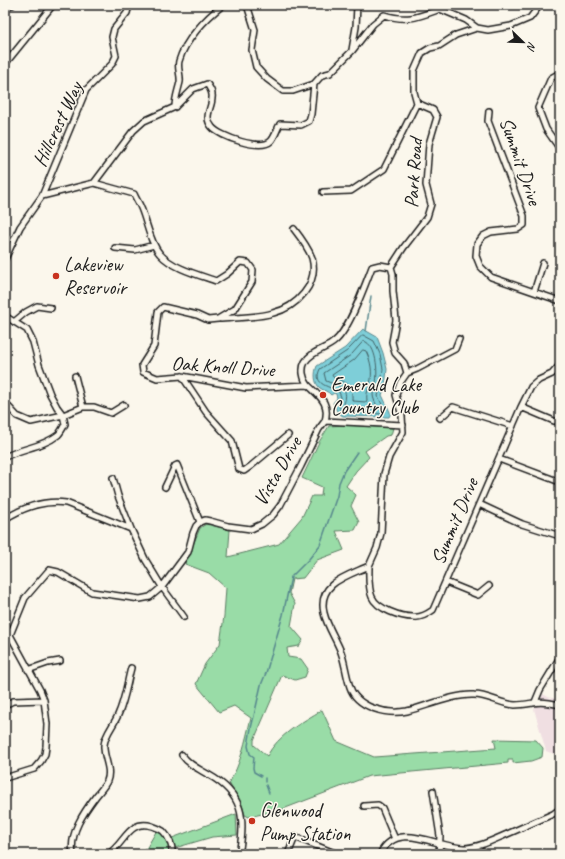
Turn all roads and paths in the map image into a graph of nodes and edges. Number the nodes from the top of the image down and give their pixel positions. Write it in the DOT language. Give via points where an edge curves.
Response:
graph roads {
  1 [pos="12,5"];
  2 [pos="53,5"];
  3 [pos="129,5"];
  4 [pos="223,5"];
  5 [pos="247,5"];
  6 [pos="357,5"];
  7 [pos="540,5"];
  8 [pos="5,7"];
  9 [pos="477,28"];
  10 [pos="352,51"];
  11 [pos="5,64"];
  12 [pos="560,73"];
  13 [pos="314,84"];
  14 [pos="417,103"];
  15 [pos="175,106"];
  16 [pos="489,110"];
  17 [pos="560,149"];
  18 [pos="94,183"];
  19 [pos="323,192"];
  20 [pos="42,196"];
  21 [pos="294,229"];
  22 [pos="154,245"];
  23 [pos="115,248"];
  24 [pos="5,258"];
  25 [pos="543,263"];
  26 [pos="391,267"];
  27 [pos="534,292"];
  28 [pos="560,301"];
  29 [pos="51,308"];
  30 [pos="5,316"];
  31 [pos="218,319"];
  32 [pos="14,322"];
  33 [pos="459,339"];
  34 [pos="560,365"];
  35 [pos="407,373"];
  36 [pos="75,376"];
  37 [pos="182,376"];
  38 [pos="308,385"];
  39 [pos="5,403"];
  40 [pos="124,405"];
  41 [pos="83,406"];
  42 [pos="521,407"];
  43 [pos="63,416"];
  44 [pos="440,418"];
  45 [pos="326,421"];
  46 [pos="554,421"];
  47 [pos="403,425"];
  48 [pos="513,426"];
  49 [pos="288,435"];
  50 [pos="5,457"];
  51 [pos="499,459"];
  52 [pos="113,478"];
  53 [pos="560,482"];
  54 [pos="166,487"];
  55 [pos="479,504"];
  56 [pos="5,519"];
  57 [pos="200,522"];
  58 [pos="131,529"];
  59 [pos="560,536"];
  60 [pos="369,566"];
  61 [pos="446,582"];
  62 [pos="489,586"];
  63 [pos="162,587"];
  64 [pos="184,616"];
  65 [pos="5,624"];
  66 [pos="10,635"];
  67 [pos="560,657"];
  68 [pos="60,660"];
  69 [pos="131,668"];
  70 [pos="28,670"];
  71 [pos="44,700"];
  72 [pos="534,702"];
  73 [pos="5,704"];
  74 [pos="560,705"];
  75 [pos="182,756"];
  76 [pos="5,778"];
  77 [pos="433,791"];
  78 [pos="364,806"];
  79 [pos="560,809"];
  80 [pos="395,839"];
  81 [pos="439,843"];
  82 [pos="73,854"];
  83 [pos="108,854"];
  84 [pos="172,854"];
  85 [pos="239,854"];
  86 [pos="288,854"];
  87 [pos="337,854"];
  88 [pos="380,854"];
  89 [pos="439,854"];
  1 -- 8 [label="street"];
  2 -- 11 [label="street"];
  3 -- 20 [label="street, Hillcrest Way" via="127,13 114,29 112,37 116,56 112,64 86,90"];
  4 -- 15 [label="street" via="186,44 179,62 180,81"];
  5 -- 13 [label="street" via="255,30 252,50 256,66 267,79 283,91 293,91"];
  6 -- 10 [label="street"];
  7 -- 9 [label="street" via="530,18 512,26 488,30"];
  9 -- 10 [label="street" via="466,20 440,9 414,18 398,19 384,15 373,24"];
  9 -- 14 [label="street" via="456,35 422,53 414,70"];
  10 -- 13 [label="street"];
  12 -- 17 [label="street" via="551,78 538,108 546,129"];
  13 -- 15 [label="street" via="309,121 301,125 280,124 272,140 263,145 250,144 220,134 211,126 207,116 212,98 207,84 193,89"];
  14 -- 19 [label="street, Park Road" via="384,168 351,191"];
  14 -- 26 [label="street, Park Road" via="433,110 437,117 429,144 426,185 431,204 427,217"];
  15 -- 18 [label="street" via="144,121"];
  16 -- 27 [label="street, Summit Drive" via="488,121 524,216 524,225 518,229 491,232 483,236 477,244 476,256 480,266 491,277"];
  18 -- 20 [label="street"];
  18 -- 22 [label="street" via="134,194"];
  20 -- 24 [label="street, Hillcrest Way" via="20,227"];
  21 -- 31 [label="street" via="306,244 312,258 312,276 305,293 282,310 273,313"];
  22 -- 23 [label="street" via="135,250"];
  22 -- 31 [label="street" via="159,254 170,262 216,281 240,262 248,263 253,270 252,282 235,309"];
  25 -- 27 [label="street"];
  26 -- 35 [label="street" via="396,320 392,342"];
  26 -- 38 [label="street" via="372,267 347,324 336,341 305,361 304,377"];
  27 -- 28 [label="street, Summit Drive"];
  29 -- 32 [label="street" via="37,306"];
  30 -- 32 [label="street"];
  31 -- 37 [label="street, Oak Knoll Drive" via="208,320 163,306 158,312 154,346 142,365 143,372 158,378"];
  32 -- 43 [label="street" via="27,330 50,394"];
  33 -- 35 [label="street" via="455,349"];
  34 -- 42 [label="street, Summit Drive" via="552,374 534,384"];
  35 -- 47 [label="street" via="396,395"];
  36 -- 41 [label="street"];
  37 -- 38 [label="street, Oak Knoll Drive" via="246,388"];
  37 -- 49 [label="street" via="206,412 232,441 240,469 244,471"];
  38 -- 45 [label="street" via="325,403 328,413"];
  39 -- 43 [label="street" via="17,416 31,422"];
  40 -- 41 [label="street" via="111,413"];
  41 -- 43 [label="street"];
  42 -- 46 [label="street"];
  42 -- 48 [label="street, Summit Drive"];
  43 -- 50 [label="street" via="65,424 59,434 44,443"];
  44 -- 48 [label="street" via="453,407"];
  45 -- 47 [label="street"];
  45 -- 57 [label="street, Vista Drive" via="319,429 280,506 262,524 251,529 206,520"];
  47 -- 60 [label="street" via="403,434 389,457 384,474 381,533"];
  48 -- 51 [label="street, Summit Drive"];
  51 -- 53 [label="street"];
  51 -- 55 [label="street, Summit Drive"];
  52 -- 58 [label="street"];
  54 -- 57 [label="street" via="177,465"];
  55 -- 59 [label="street" via="522,524"];
  55 -- 61 [label="street, Summit Drive"];
  56 -- 58 [label="street" via="28,506 57,502 66,503"];
  57 -- 63 [label="street" via="193,533 188,552"];
  58 -- 63 [label="street"];
  60 -- 61 [label="street, Summit Drive" via="372,598 378,605 399,615 413,618 424,616 433,610"];
  60 -- 72 [label="street" via="332,584 327,590 323,605 350,686 360,701 376,709 391,712 474,695 513,705"];
  61 -- 62 [label="street" via="478,595"];
  63 -- 64 [label="street"];
  63 -- 66 [label="street" via="150,597 140,599 92,592 58,572 49,570 25,598"];
  65 -- 66 [label="street"];
  66 -- 70 [label="street"];
  67 -- 72 [label="street"];
  68 -- 70 [label="street"];
  69 -- 82 [label="street" via="118,716 104,745 107,781 76,829 73,837"];
  70 -- 71 [label="street"];
  71 -- 73 [label="street" via="13,701"];
  71 -- 76 [label="street" via="45,754 34,769"];
  72 -- 74 [label="street"];
  75 -- 85 [label="street" via="187,762 221,782 238,804 243,828"];
  77 -- 81 [label="street"];
  78 -- 80 [label="street" via="382,808"];
  79 -- 81 [label="street" via="554,814 478,846 462,848"];
  80 -- 81 [label="street" via="411,837"];
  80 -- 88 [label="street" via="388,843"];
  81 -- 89 [label="street"];
  83 -- 84 [label="street" via="133,828 146,825 162,831 168,837"];
  86 -- 87 [label="street" via="295,837"];
}
